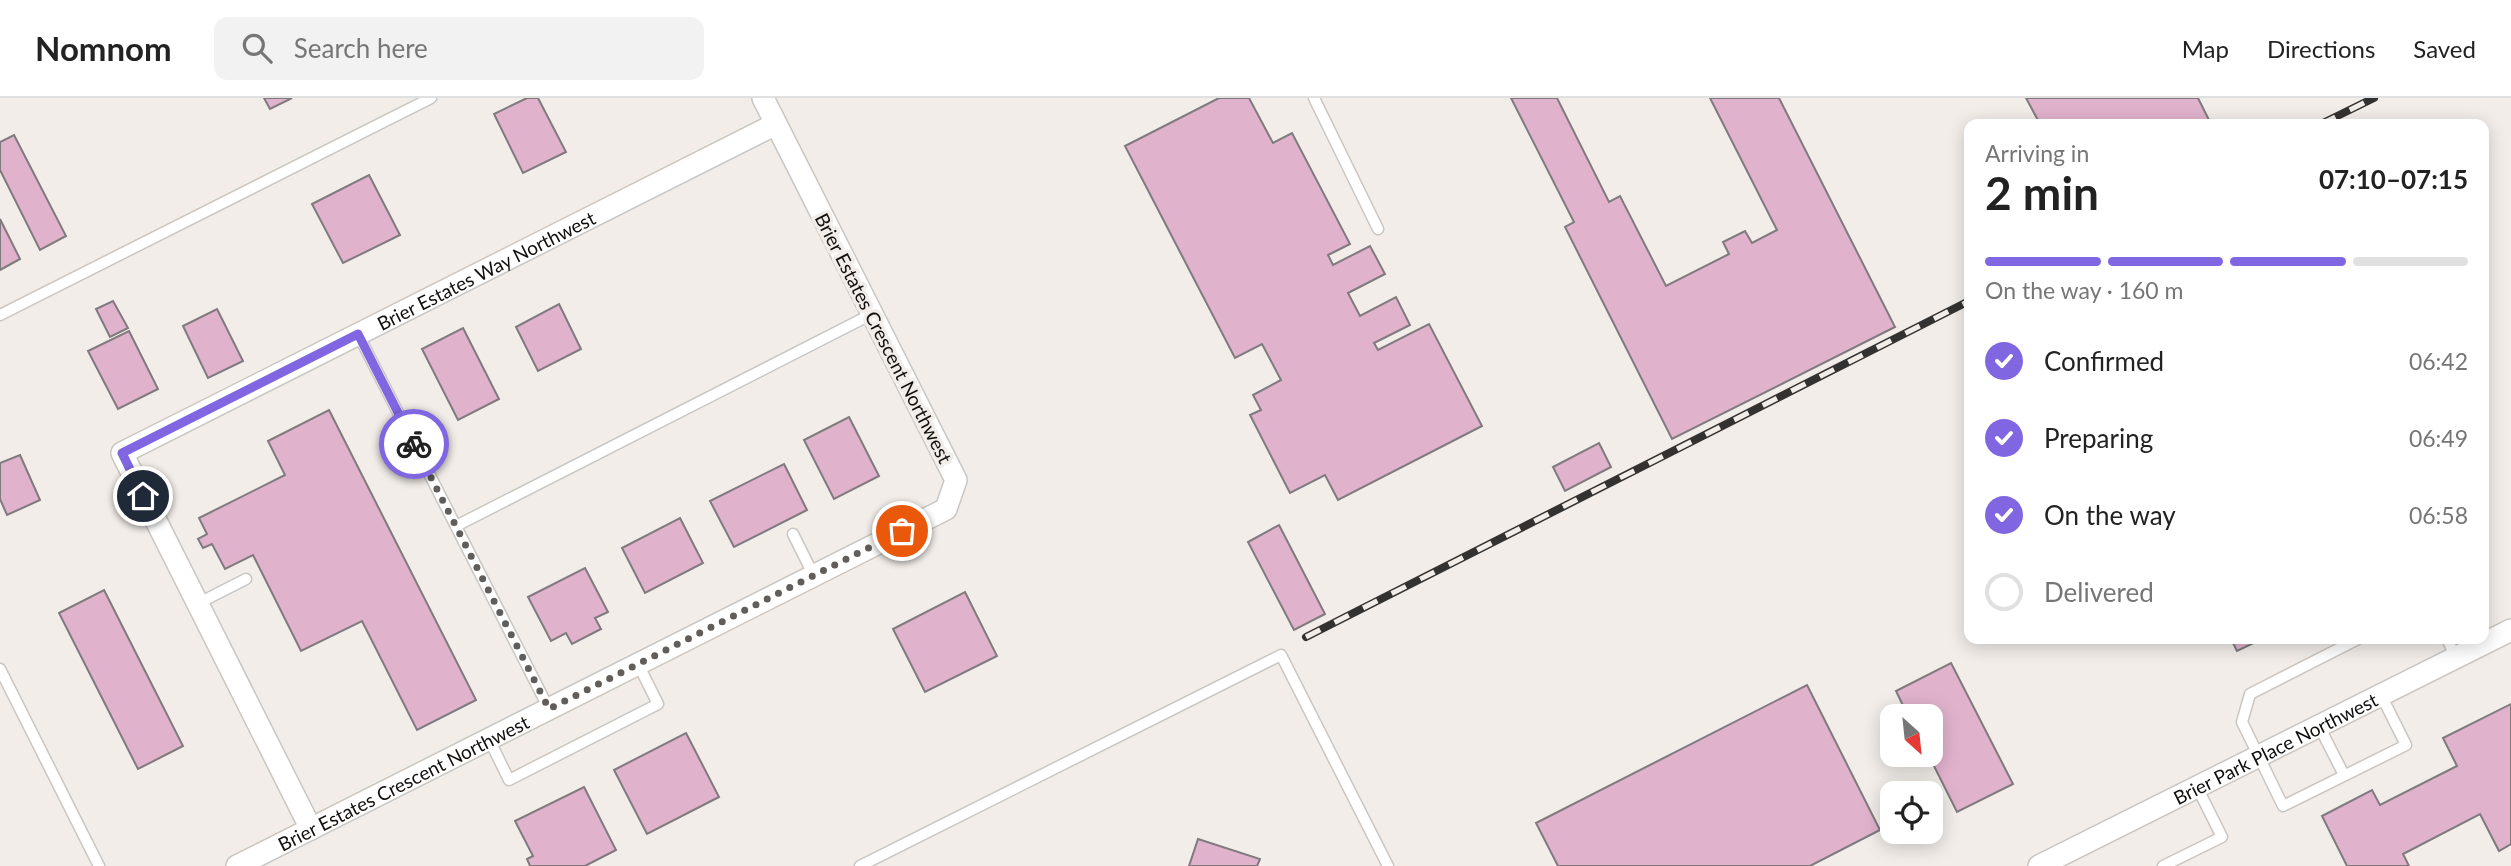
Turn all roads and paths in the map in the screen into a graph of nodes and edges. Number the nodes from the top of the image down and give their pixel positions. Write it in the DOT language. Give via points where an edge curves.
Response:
graph roads {
  1 [pos="431,98"];
  2 [pos="763,98"];
  3 [pos="1314,98"];
  4 [pos="776,124"];
  5 [pos="1378,229"];
  6 [pos="872,314"];
  7 [pos="0,315"];
  8 [pos="358,334"];
  9 [pos="456,526"];
  10 [pos="793,534"];
  11 [pos="814,576"];
  12 [pos="246,579"];
  13 [pos="197,604"];
  14 [pos="2511,630"];
  15 [pos="2489,637"];
  16 [pos="2348,644"];
  17 [pos="2452,648"];
  18 [pos="638,664"];
  19 [pos="0,669"];
  20 [pos="2381,695"];
  21 [pos="549,709"];
  22 [pos="2319,726"];
  23 [pos="489,740"];
  24 [pos="2258,756"];
  25 [pos="2344,775"];
  26 [pos="2197,787"];
  27 [pos="311,829"];
  28 [pos="2068,860"];
  29 [pos="100,866"];
  30 [pos="237,866"];
  31 [pos="860,866"];
  32 [pos="1388,866"];
  33 [pos="2039,866"];
  34 [pos="2163,866"];
  1 -- 7 [label="lane"];
  2 -- 4 [label="street, Brier Estates Crescent Northwest"];
  3 -- 5 [label="lane"];
  4 -- 6 [label="street, Brier Estates Crescent Northwest"];
  4 -- 8 [label="street, Brier Estates Way Northwest"];
  6 -- 9 [label="lane"];
  6 -- 11 [label="street, Brier Estates Crescent Northwest" via="956,480 946,509"];
  8 -- 9 [label="lane"];
  8 -- 13 [label="street, Brier Estates Way Northwest" via="122,453"];
  9 -- 21 [label="lane"];
  10 -- 11 [label="lane"];
  11 -- 18 [label="street, Brier Estates Crescent Northwest"];
  12 -- 13 [label="lane"];
  13 -- 27 [label="street, Brier Estates Way Northwest"];
  14 -- 15 [label="street, Brier Park Place Northwest"];
  16 -- 24 [label="lane" via="2250,694 2242,722"];
  17 -- 20 [label="street, Brier Park Place Northwest"];
  18 -- 21 [label="street, Brier Estates Crescent Northwest"];
  18 -- 23 [label="lane" via="658,704 509,780"];
  19 -- 29 [label="lane"];
  20 -- 22 [label="street, Brier Park Place Northwest"];
  20 -- 25 [label="lane" via="2406,745"];
  21 -- 23 [label="street, Brier Estates Crescent Northwest"];
  22 -- 24 [label="street, Brier Park Place Northwest"];
  22 -- 25 [label="lane"];
  23 -- 27 [label="street, Brier Estates Crescent Northwest"];
  24 -- 25 [label="lane" via="2283,806"];
  24 -- 26 [label="street, Brier Park Place Northwest"];
  26 -- 28 [label="street, Brier Park Place Northwest"];
  26 -- 34 [label="lane" via="2222,837"];
  27 -- 30 [label="street, Brier Estates Crescent Northwest"];
  28 -- 33 [label="street, Brier Park Place Northwest"];
  31 -- 32 [label="lane" via="1281,655"];
}
